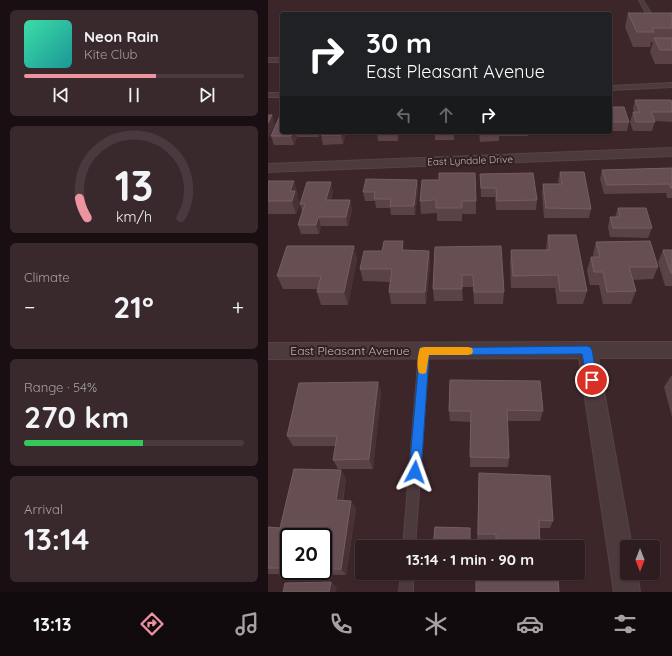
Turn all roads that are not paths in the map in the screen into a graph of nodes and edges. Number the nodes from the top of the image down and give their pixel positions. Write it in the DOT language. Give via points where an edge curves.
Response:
graph roads {
  1 [pos="641,0"];
  2 [pos="672,16"];
  3 [pos="268,60"];
  4 [pos="280,60"];
  5 [pos="672,85"];
  6 [pos="612,88"];
  7 [pos="268,95"];
  8 [pos="280,95"];
  9 [pos="672,152"];
  10 [pos="268,168"];
  11 [pos="587,350"];
  12 [pos="672,350"];
  13 [pos="268,351"];
  14 [pos="424,351"];
  15 [pos="410,540"];
  16 [pos="407,580"];
  17 [pos="406,592"];
  18 [pos="627,592"];
  1 -- 2 [label="lane" via="650,16"];
  3 -- 4 [label="lane"];
  5 -- 6 [label="lane"];
  7 -- 8 [label="lane"];
  9 -- 10 [label="street, East Lyndale Drive"];
  11 -- 12 [label="street, East Pleasant Avenue"];
  11 -- 14 [label="street, East Pleasant Avenue"];
  11 -- 18 [label="street"];
  13 -- 14 [label="street, East Pleasant Avenue"];
  14 -- 15 [label="lane"];
  16 -- 17 [label="lane"];
}
